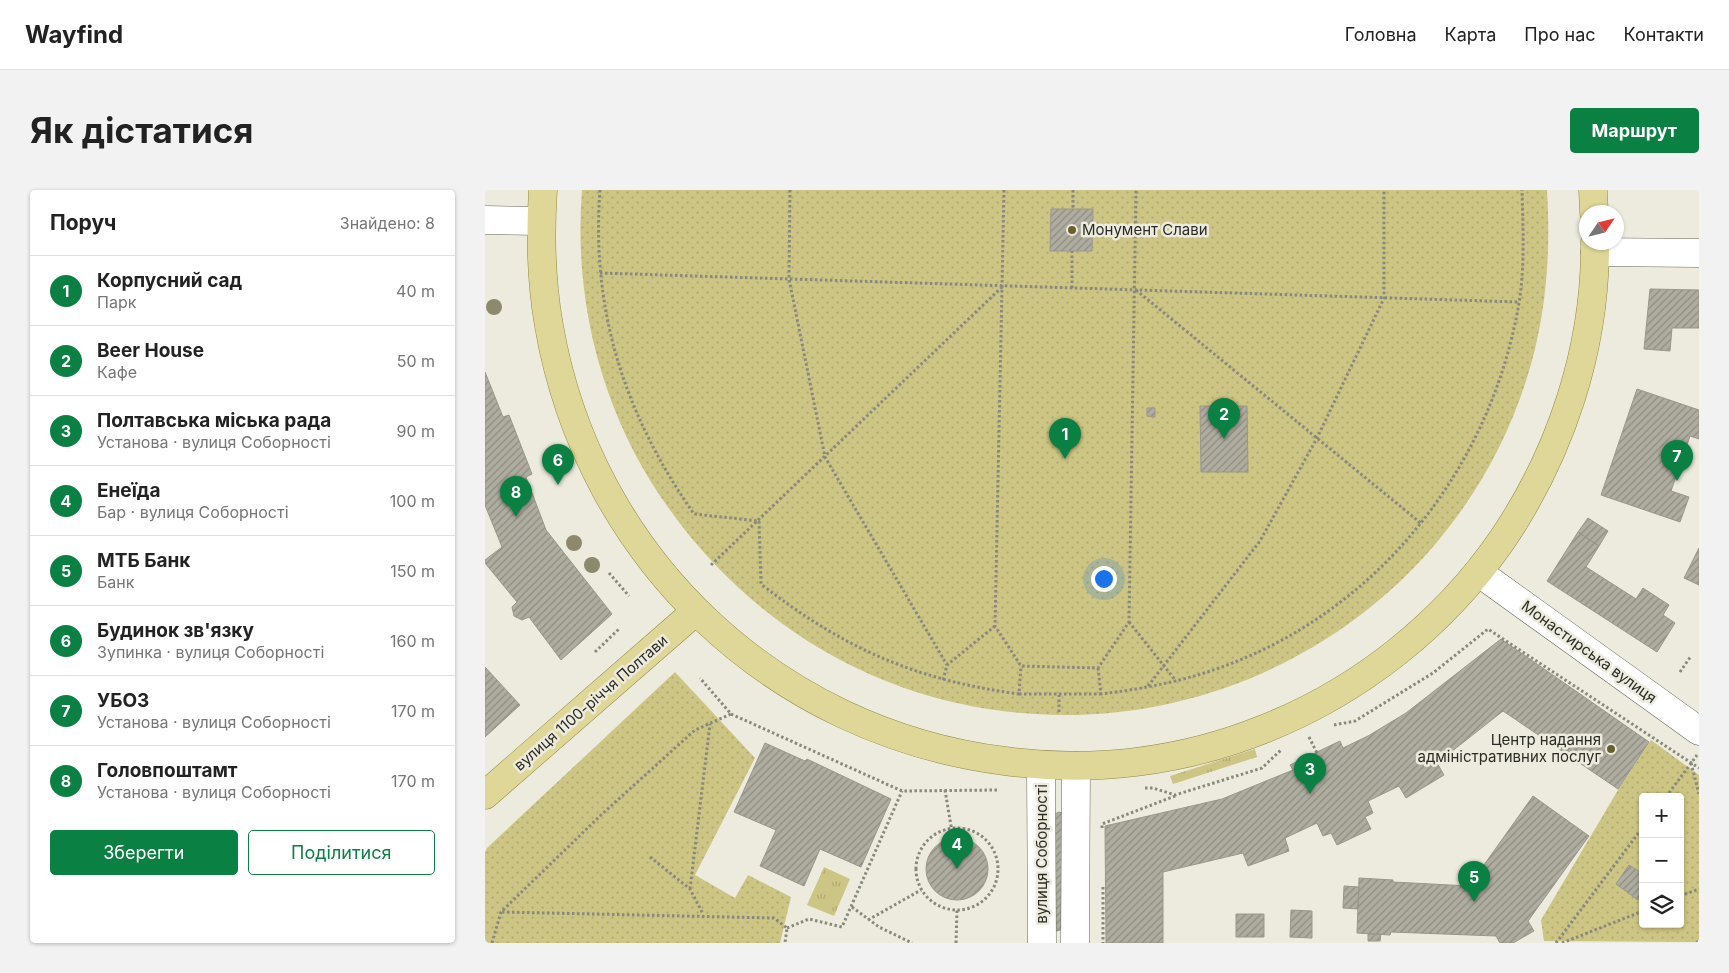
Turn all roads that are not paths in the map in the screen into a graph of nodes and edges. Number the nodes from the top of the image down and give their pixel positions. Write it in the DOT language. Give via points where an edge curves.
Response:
graph roads {
  1 [pos="543,190"];
  2 [pos="1593,190"];
  3 [pos="1594,205"];
  4 [pos="485,220"];
  5 [pos="541,221"];
  6 [pos="1624,249"];
  7 [pos="1595,250"];
  8 [pos="1699,253"];
  9 [pos="1478,572"];
  10 [pos="695,611"];
  11 [pos="1699,731"];
  12 [pos="1041,766"];
  13 [pos="1075,766"];
  14 [pos="485,795"];
  15 [pos="1042,943"];
  16 [pos="1075,943"];
  1 -- 5 [label="main road, вулиця Соборності"];
  2 -- 3 [label="main road"];
  4 -- 5 [label="street"];
  5 -- 10 [label="main road, вулиця Соборності" via="549,326 559,374 581,439 621,517 648,557"];
  6 -- 8 [label="street"];
  7 -- 9 [label="main road, вулиця Соборності" via="1582,359 1563,423 1531,493"];
  9 -- 11 [label="street, Монастирська вулиця"];
  9 -- 13 [label="main road, вулиця Соборності" via="1400,650 1322,702 1287,720 1244,737 1181,754 1123,764"];
  10 -- 12 [label="main road, вулиця Соборності" via="770,673 853,720 943,751"];
  10 -- 14 [label="main road, вулиця 1100-річчя Полтави"];
  12 -- 13 [label="main road, вулиця Соборності"];
  12 -- 15 [label="street, вулиця Соборності"];
  13 -- 16 [label="street"];
}
